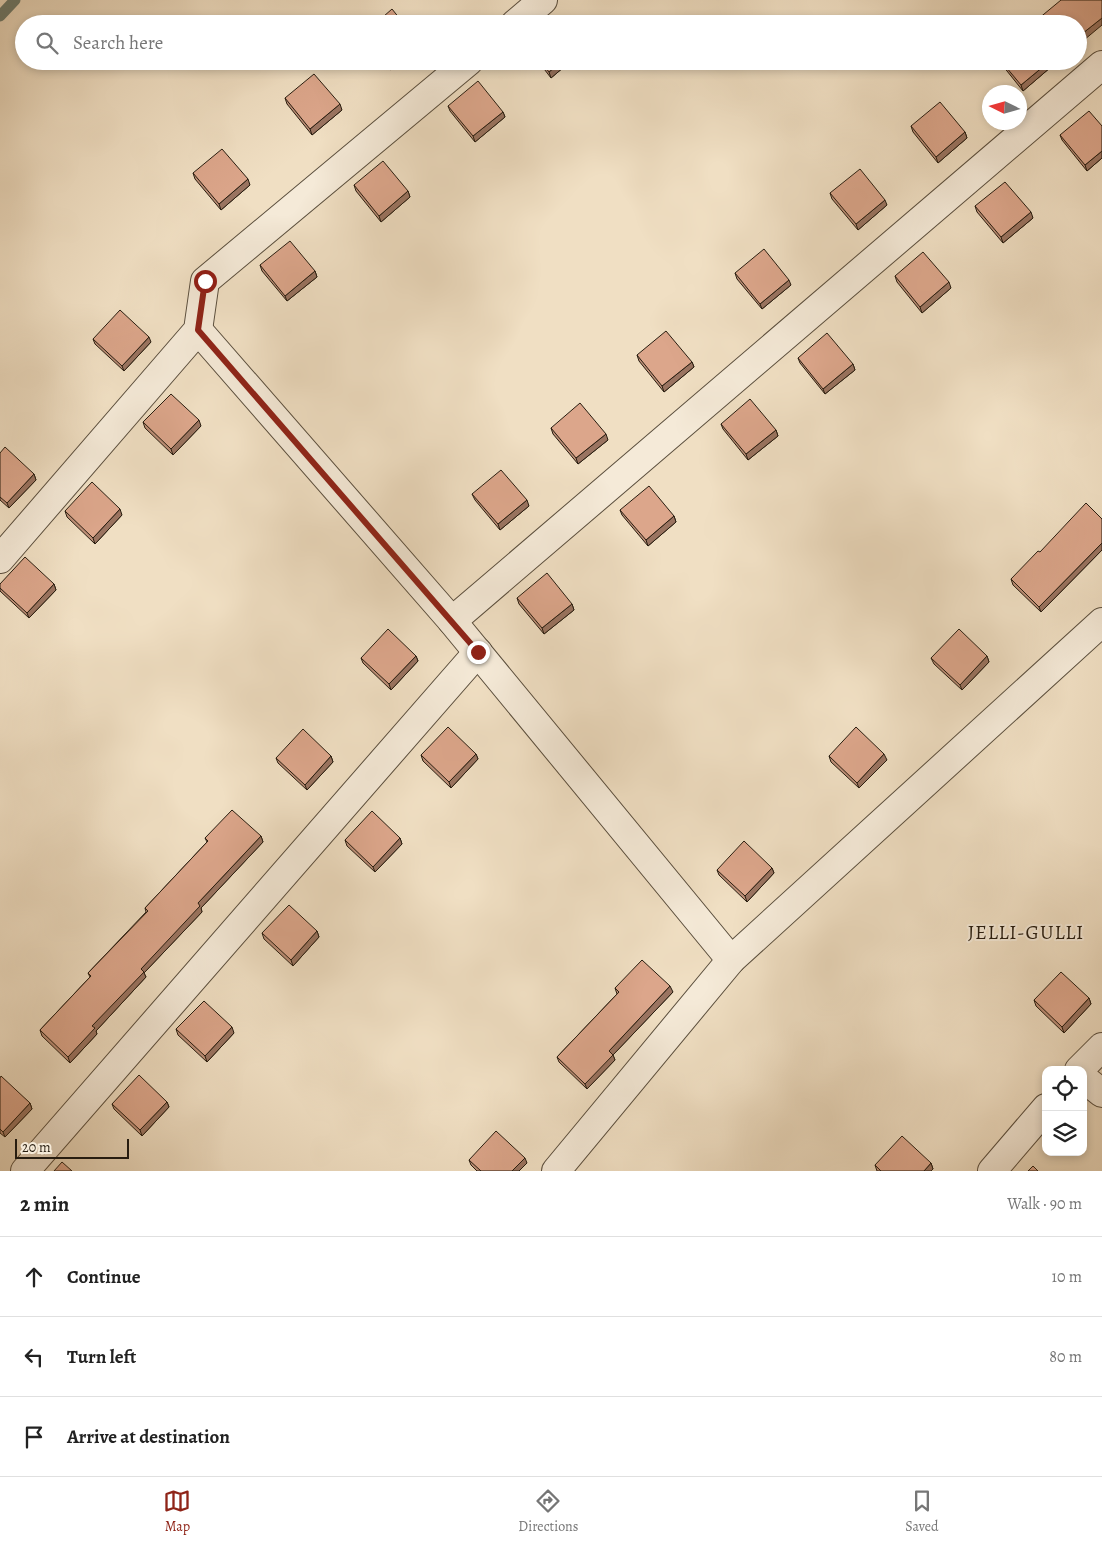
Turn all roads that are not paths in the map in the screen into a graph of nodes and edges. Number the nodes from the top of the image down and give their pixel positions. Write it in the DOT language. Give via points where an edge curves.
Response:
graph roads {
  1 [pos="543,0"];
  2 [pos="525,15"];
  3 [pos="1102,65"];
  4 [pos="458,70"];
  5 [pos="198,330"];
  6 [pos="0,559"];
  7 [pos="452,622"];
  8 [pos="1102,622"];
  9 [pos="478,652"];
  10 [pos="731,960"];
  11 [pos="1102,1047"];
  12 [pos="1083,1066"];
  13 [pos="1087,1081"];
  14 [pos="1102,1093"];
  15 [pos="1043,1111"];
  16 [pos="25,1171"];
  17 [pos="556,1171"];
  18 [pos="992,1171"];
  1 -- 2 [label="street"];
  3 -- 7 [label="street"];
  4 -- 5 [label="street" via="205,281"];
  5 -- 6 [label="street"];
  5 -- 7 [label="street"];
  7 -- 9 [label="street"];
  8 -- 10 [label="street"];
  9 -- 10 [label="street"];
  9 -- 16 [label="street"];
  10 -- 17 [label="street"];
  11 -- 12 [label="street"];
  13 -- 14 [label="street"];
  15 -- 18 [label="street"];
}
